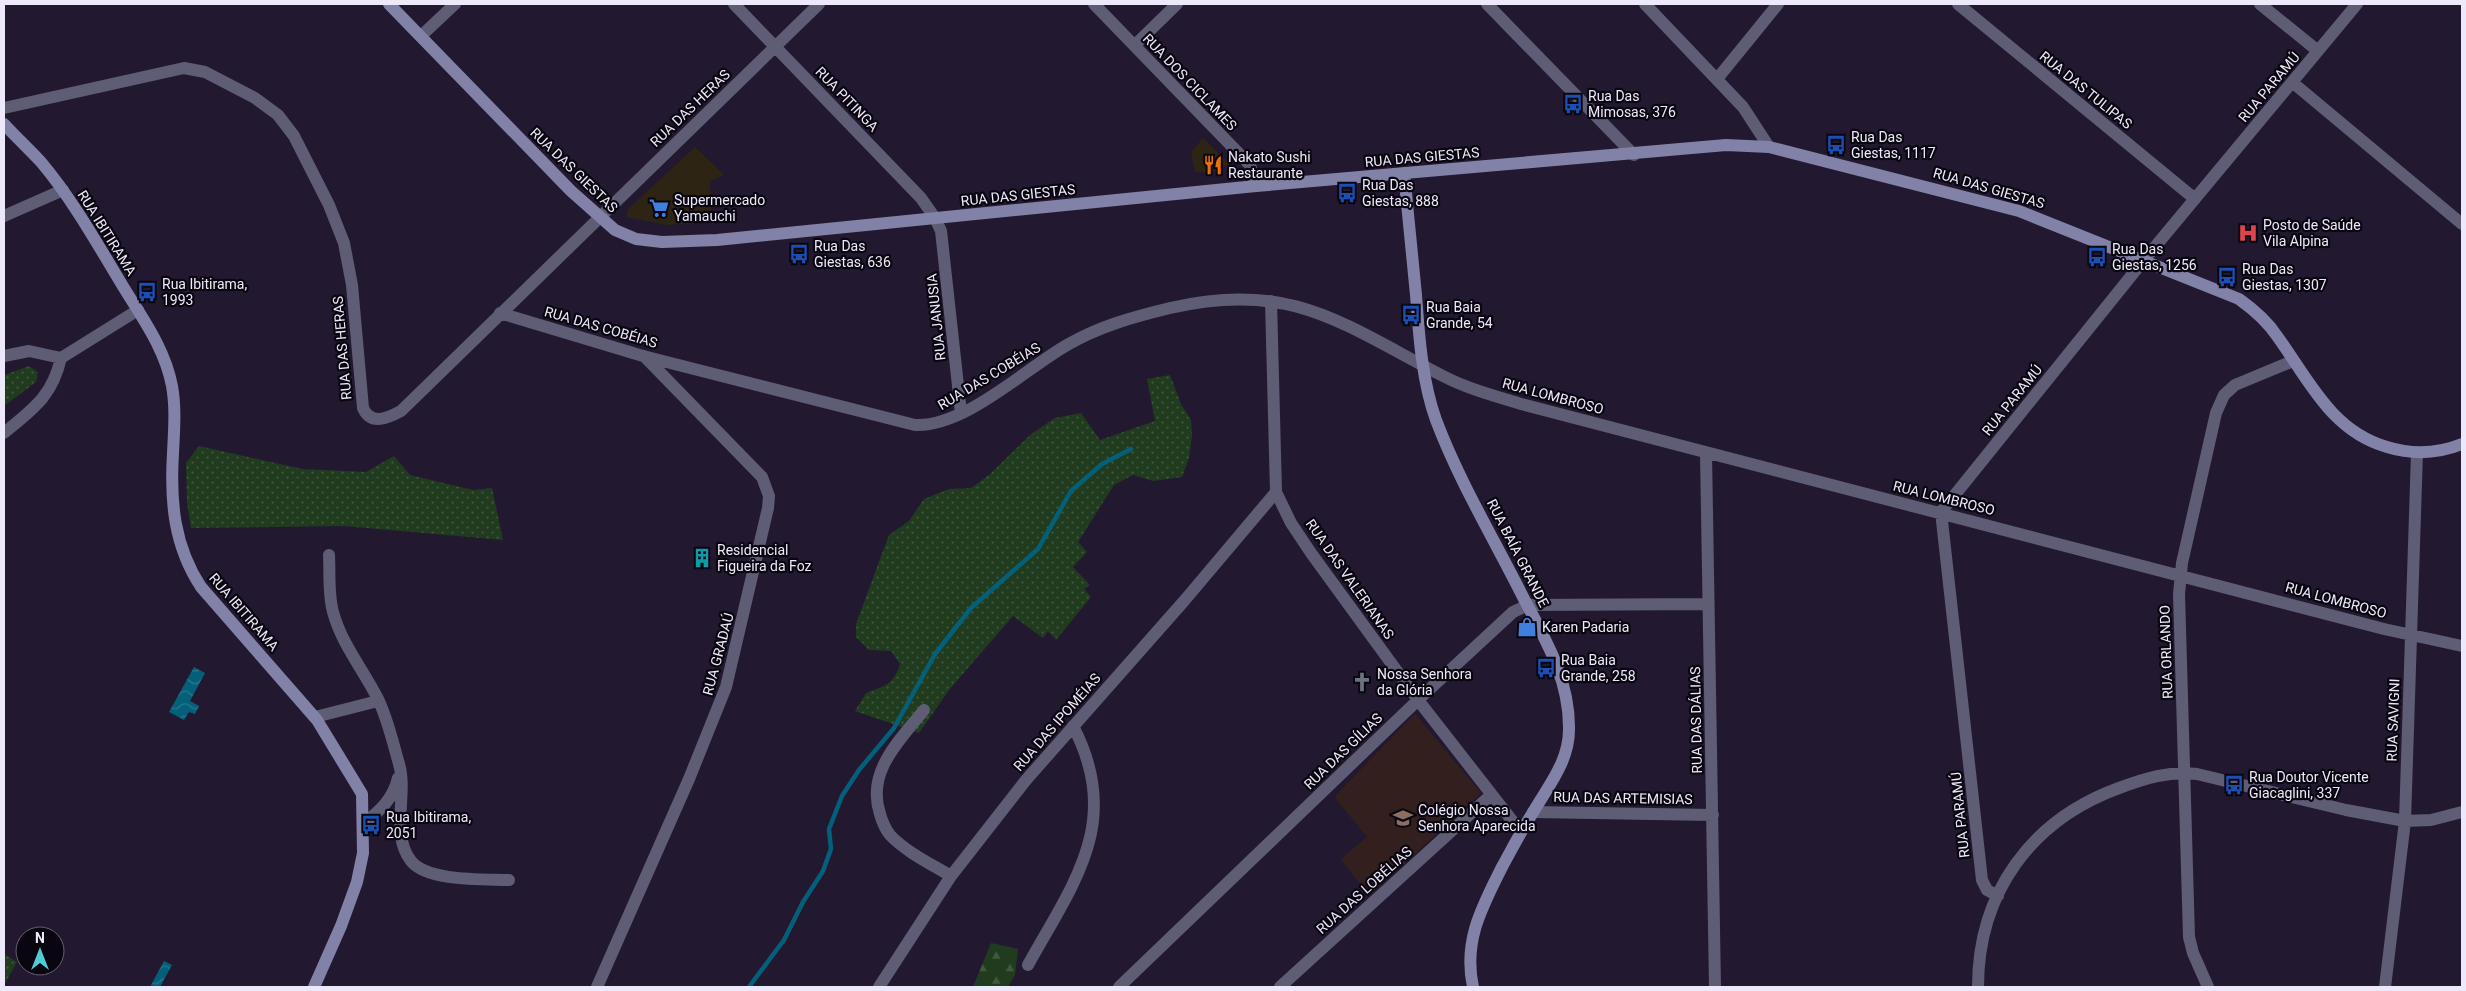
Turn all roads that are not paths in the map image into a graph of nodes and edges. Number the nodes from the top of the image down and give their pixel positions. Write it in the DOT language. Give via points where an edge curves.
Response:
graph roads {
  1 [pos="390,4"];
  2 [pos="455,4"];
  3 [pos="734,4"];
  4 [pos="819,4"];
  5 [pos="1094,4"];
  6 [pos="1177,4"];
  7 [pos="1487,4"];
  8 [pos="1645,4"];
  9 [pos="1778,4"];
  10 [pos="1958,4"];
  11 [pos="2260,4"];
  12 [pos="2357,4"];
  13 [pos="421,36"];
  14 [pos="1135,45"];
  15 [pos="775,46"];
  16 [pos="2318,51"];
  17 [pos="1718,79"];
  18 [pos="2292,82"];
  19 [pos="4,108"];
  20 [pos="4,124"];
  21 [pos="1769,147"];
  22 [pos="1634,155"];
  23 [pos="1404,173"];
  24 [pos="1256,186"];
  25 [pos="63,190"];
  26 [pos="2195,199"];
  27 [pos="4,216"];
  28 [pos="599,216"];
  29 [pos="935,218"];
  30 [pos="2462,224"];
  31 [pos="2144,260"];
  32 [pos="1271,301"];
  33 [pos="138,310"];
  34 [pos="500,313"];
  35 [pos="4,356"];
  36 [pos="643,356"];
  37 [pos="61,358"];
  38 [pos="2293,360"];
  39 [pos="1423,365"];
  40 [pos="961,413"];
  41 [pos="4,433"];
  42 [pos="2462,444"];
  43 [pos="1706,453"];
  44 [pos="2416,453"];
  45 [pos="1276,492"];
  46 [pos="1941,512"];
  47 [pos="329,555"];
  48 [pos="2180,574"];
  49 [pos="1708,604"];
  50 [pos="1528,605"];
  51 [pos="2411,635"];
  52 [pos="2462,646"];
  53 [pos="1418,700"];
  54 [pos="378,701"];
  55 [pos="924,710"];
  56 [pos="316,717"];
  57 [pos="1073,726"];
  58 [pos="400,768"];
  59 [pos="2185,773"];
  60 [pos="1492,795"];
  61 [pos="1532,812"];
  62 [pos="2462,812"];
  63 [pos="1713,815"];
  64 [pos="2405,821"];
  65 [pos="364,823"];
  66 [pos="1522,832"];
  67 [pos="951,876"];
  68 [pos="509,880"];
  69 [pos="1998,896"];
  70 [pos="1028,965"];
  71 [pos="314,987"];
  72 [pos="597,987"];
  73 [pos="879,987"];
  74 [pos="1119,987"];
  75 [pos="1280,987"];
  76 [pos="1472,987"];
  77 [pos="1715,987"];
  78 [pos="1978,987"];
  79 [pos="2208,987"];
  80 [pos="2385,987"];
  1 -- 13 [label="main road, RUA DAS GIESTAS"];
  2 -- 13 [label="street"];
  3 -- 15 [label="street, RUA PITINGA"];
  4 -- 15 [label="street, RUA DAS HERAS"];
  5 -- 14 [label="street, RUA DOS CICLAMES"];
  6 -- 14 [label="street"];
  7 -- 22 [label="street"];
  8 -- 17 [label="street"];
  9 -- 17 [label="street"];
  10 -- 26 [label="street, RUA DAS TULIPAS"];
  11 -- 16 [label="street"];
  12 -- 16 [label="street, RUA PARAMÚ"];
  13 -- 28 [label="main road, RUA DAS GIESTAS"];
  14 -- 24 [label="street, RUA DOS CICLAMES" via="1250,165"];
  15 -- 28 [label="street, RUA DAS HERAS"];
  15 -- 29 [label="street, RUA PITINGA" via="921,198"];
  16 -- 18 [label="street, RUA PARAMÚ"];
  17 -- 21 [label="street" via="1753,120"];
  18 -- 26 [label="street, RUA PARAMÚ"];
  18 -- 30 [label="street"];
  19 -- 34 [label="street, RUA DAS HERAS" via="184,68 205,72 273,111 294,136 344,243 352,284 363,408 376,420 401,411"];
  20 -- 25 [label="main road, RUA IBITIRAMA"];
  21 -- 22 [label="main road, RUA DAS GIESTAS" via="1726,146"];
  21 -- 31 [label="main road, RUA DAS GIESTAS" via="2019,211"];
  22 -- 23 [label="main road, RUA DAS GIESTAS"];
  23 -- 24 [label="main road, RUA DAS GIESTAS"];
  23 -- 39 [label="main road, RUA BAÍA GRANDE"];
  24 -- 29 [label="main road, RUA DAS GIESTAS"];
  25 -- 27 [label="street"];
  25 -- 33 [label="main road, RUA IBITIRAMA"];
  26 -- 31 [label="street, RUA PARAMÚ"];
  28 -- 29 [label="main road, RUA DAS GIESTAS" via="615,230 636,239 683,242"];
  28 -- 34 [label="street, RUA DAS HERAS"];
  29 -- 40 [label="street, RUA JANUSIA" via="946,264"];
  31 -- 38 [label="main road, RUA DAS GIESTAS" via="2239,299 2277,335"];
  31 -- 46 [label="street, RUA PARAMÚ"];
  32 -- 39 [label="street, RUA DAS COBÉIAS" via="1303,307 1337,320"];
  32 -- 40 [label="street, RUA DAS COBÉIAS" via="1237,298 1198,302 1096,329"];
  32 -- 45 [label="street, RUA DAS VALERIANAS"];
  33 -- 37 [label="street"];
  33 -- 56 [label="main road, RUA IBITIRAMA" via="160,346 172,388 172,496 178,539 190,570 201,587"];
  34 -- 36 [label="street, RUA DAS COBÉIAS"];
  35 -- 37 [label="street" via="29,351"];
  36 -- 40 [label="street, RUA DAS COBÉIAS" via="915,425 928,426"];
  36 -- 72 [label="street, RUA GRADAÚ" via="762,477 769,496 726,687"];
  37 -- 41 [label="street" via="56,378 42,401"];
  38 -- 44 [label="main road, RUA DAS GIESTAS" via="2326,408 2348,428 2374,443"];
  38 -- 48 [label="street, RUA ORLANDO" via="2235,385 2224,396 2216,413"];
  39 -- 43 [label="street, RUA LOMBROSO" via="1466,386 1521,404"];
  39 -- 50 [label="main road, RUA BAÍA GRANDE" via="1436,418 1458,470"];
  42 -- 44 [label="main road, RUA DAS GIESTAS"];
  43 -- 46 [label="street, RUA LOMBROSO"];
  43 -- 49 [label="street, RUA DAS DÁLIAS"];
  44 -- 51 [label="street, RUA SAVIGNI"];
  45 -- 53 [label="street, RUA DAS VALERIANAS" via="1311,553"];
  45 -- 57 [label="street, RUA DAS IPOMÉIAS"];
  46 -- 48 [label="street, RUA LOMBROSO"];
  46 -- 69 [label="street, RUA PARAMÚ" via="1982,880 1987,890"];
  47 -- 54 [label="street" via="330,599 338,628"];
  48 -- 51 [label="street, RUA LOMBROSO"];
  48 -- 59 [label="street, RUA ORLANDO"];
  49 -- 50 [label="street"];
  49 -- 63 [label="street, RUA DAS DÁLIAS"];
  50 -- 53 [label="street, RUA DAS GÍLIAS" via="1513,612"];
  50 -- 61 [label="main road, RUA BAÍA GRANDE" via="1556,658 1570,726 1568,748 1548,791"];
  51 -- 52 [label="street, RUA LOMBROSO"];
  51 -- 64 [label="street, RUA SAVIGNI"];
  53 -- 60 [label="street, RUA DAS VALERIANAS"];
  53 -- 74 [label="street, RUA DAS GÍLIAS"];
  54 -- 56 [label="street"];
  54 -- 58 [label="street"];
  55 -- 67 [label="street" via="879,771 877,807 890,835"];
  56 -- 65 [label="main road, RUA IBITIRAMA" via="362,794"];
  57 -- 67 [label="street, RUA DAS IPOMÉIAS"];
  57 -- 70 [label="street" via="1087,757 1092,778 1093,832 1085,859"];
  58 -- 65 [label="street" via="396,788 389,799"];
  58 -- 68 [label="street" via="401,836 411,861 441,876"];
  59 -- 64 [label="street"];
  59 -- 69 [label="street" via="2152,776 2075,808 2020,856"];
  59 -- 79 [label="street, RUA ORLANDO" via="2189,937"];
  60 -- 66 [label="street, RUA DAS VALERIANAS"];
  60 -- 75 [label="street, RUA DAS LOBÉLIAS"];
  61 -- 63 [label="street, RUA DAS ARTEMISIAS"];
  61 -- 66 [label="main road, RUA BAÍA GRANDE"];
  62 -- 64 [label="street" via="2431,820"];
  63 -- 77 [label="street, RUA DAS DÁLIAS"];
  64 -- 80 [label="street, RUA SAVIGNI"];
  65 -- 71 [label="main road, RUA IBITIRAMA" via="363,854 354,895"];
  66 -- 76 [label="main road, RUA BAÍA GRANDE" via="1479,912 1472,940"];
  67 -- 73 [label="street, RUA DAS IPOMÉIAS"];
  69 -- 78 [label="street" via="1982,938"];
}
